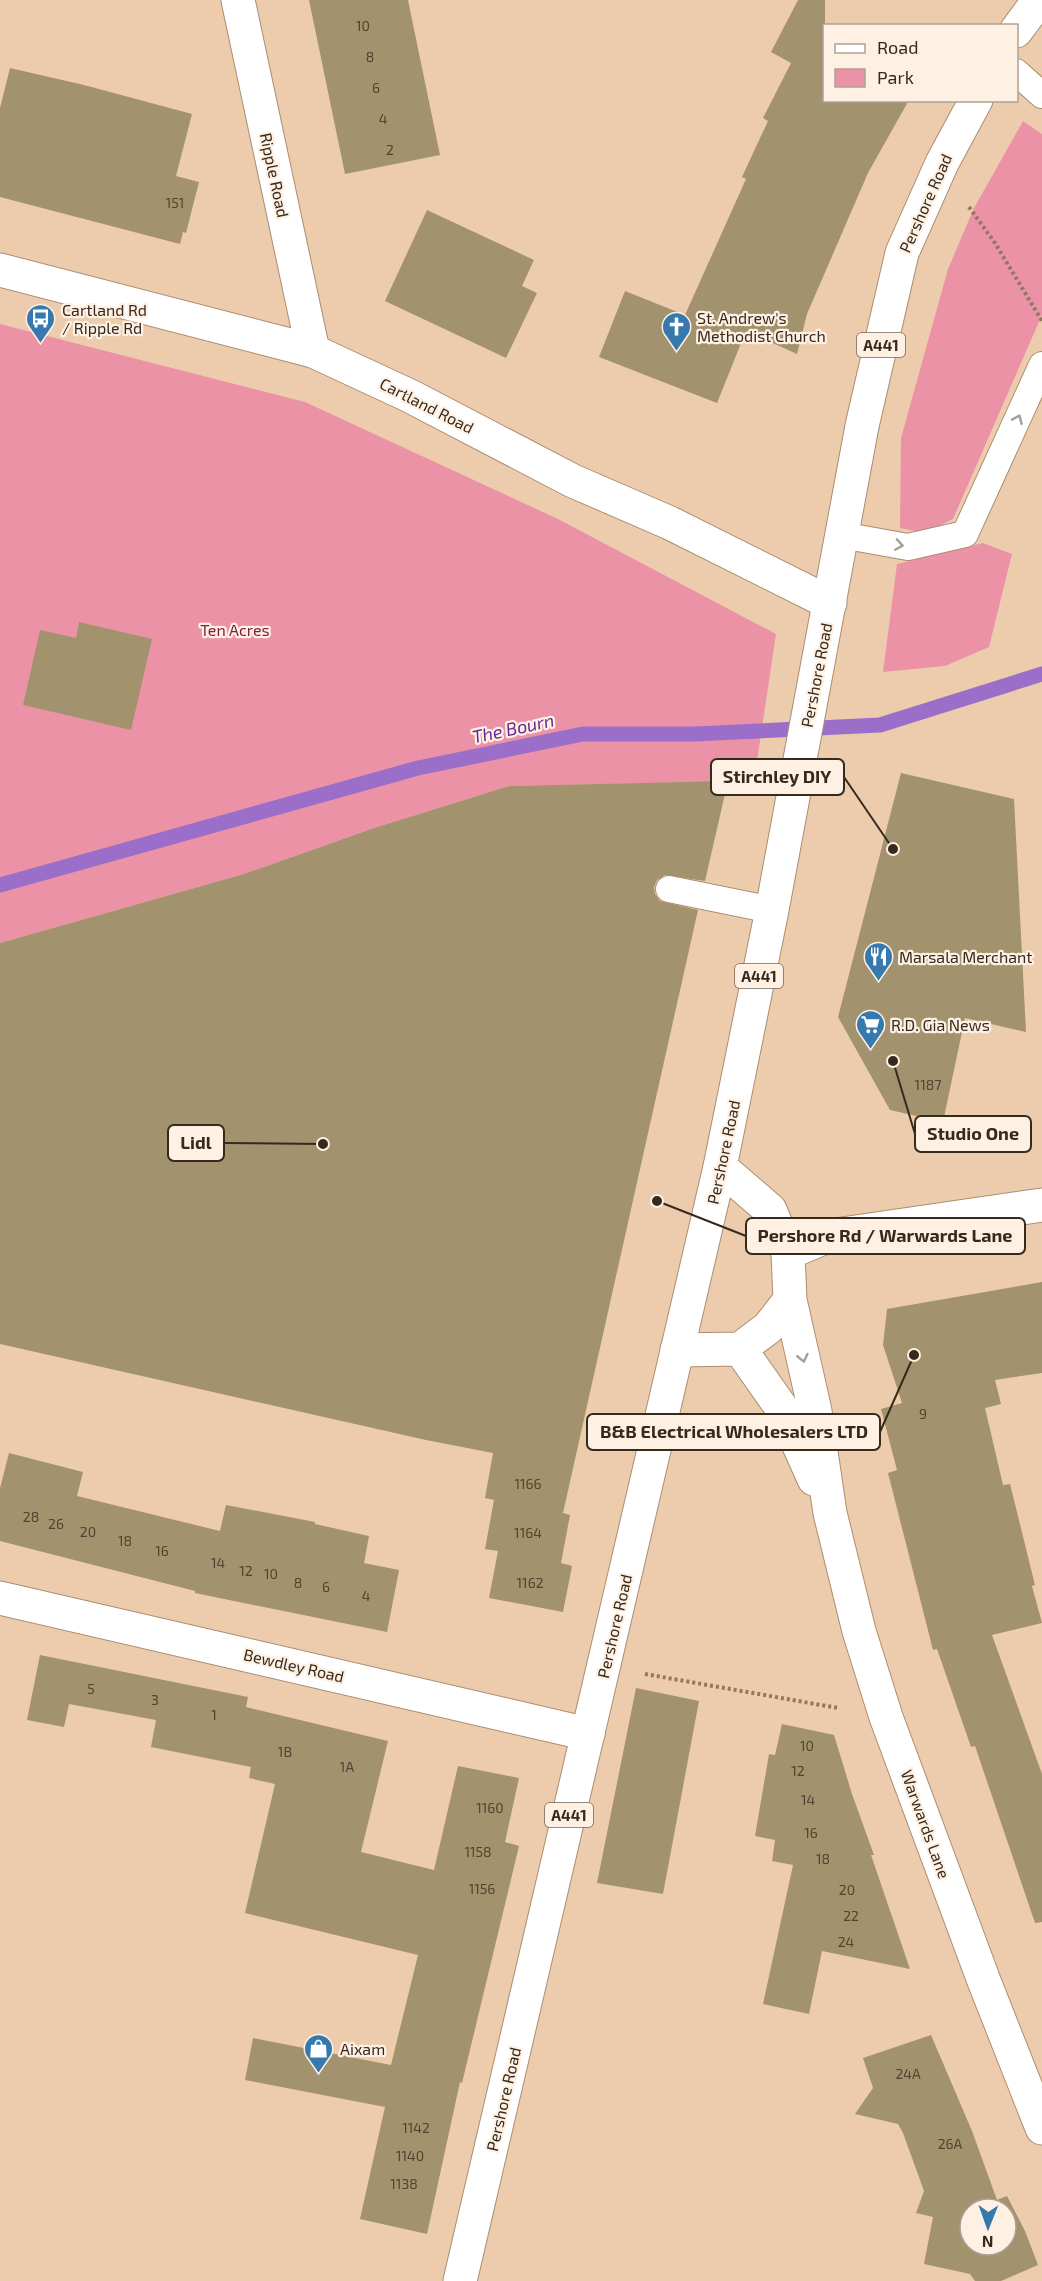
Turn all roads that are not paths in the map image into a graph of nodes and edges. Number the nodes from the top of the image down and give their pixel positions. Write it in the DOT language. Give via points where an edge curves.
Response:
graph roads {
  1 [pos="238,0"];
  2 [pos="1039,0"];
  3 [pos="1018,30"];
  4 [pos="1018,73"];
  5 [pos="1042,95"];
  6 [pos="975,102"];
  7 [pos="0,270"];
  8 [pos="313,351"];
  9 [pos="1042,365"];
  10 [pos="841,535"];
  11 [pos="830,603"];
  12 [pos="669,889"];
  13 [pos="772,910"];
  14 [pos="720,1167"];
  15 [pos="1042,1205"];
  16 [pos="770,1210"];
  17 [pos="828,1236"];
  18 [pos="788,1253"];
  19 [pos="790,1300"];
  20 [pos="740,1349"];
  21 [pos="677,1350"];
  22 [pos="830,1513"];
  23 [pos="0,1598"];
  24 [pos="588,1734"];
  25 [pos="1042,2128"];
  26 [pos="460,2281"];
  1 -- 8 [label="street, Ripple Road"];
  2 -- 3 [label="street"];
  4 -- 5 [label="lane"];
  6 -- 10 [label="street, Pershore Road / A441" via="942,163 902,253"];
  7 -- 8 [label="street, Cartland Road"];
  8 -- 11 [label="street, Cartland Road"];
  10 -- 9 [label="lane, one-way" via="908,547 965,534"];
  10 -- 11 [label="street, Pershore Road / A441"];
  11 -- 13 [label="street, Pershore Road / A441"];
  12 -- 13 [label="lane"];
  13 -- 14 [label="street, Pershore Road / A441"];
  14 -- 16 [label="street"];
  14 -- 21 [label="street, Pershore Road / A441"];
  15 -- 17 [label="street"];
  16 -- 17 [label="street"];
  16 -- 18 [label="street"];
  17 -- 18 [label="street"];
  18 -- 19 [label="street, Warwards Lane"];
  19 -- 20 [label="street" via="768,1328"];
  19 -- 22 [label="street, Warwards Lane, one-way" via="815,1411"];
  20 -- 21 [label="street"];
  20 -- 22 [label="street, Warwards Lane" via="783,1410"];
  21 -- 24 [label="street, Pershore Road / A441"];
  22 -- 25 [label="street, Warwards Lane" via="859,1631 886,1717"];
  23 -- 24 [label="street, Bewdley Road"];
  24 -- 26 [label="street, Pershore Road / A441"];
}
